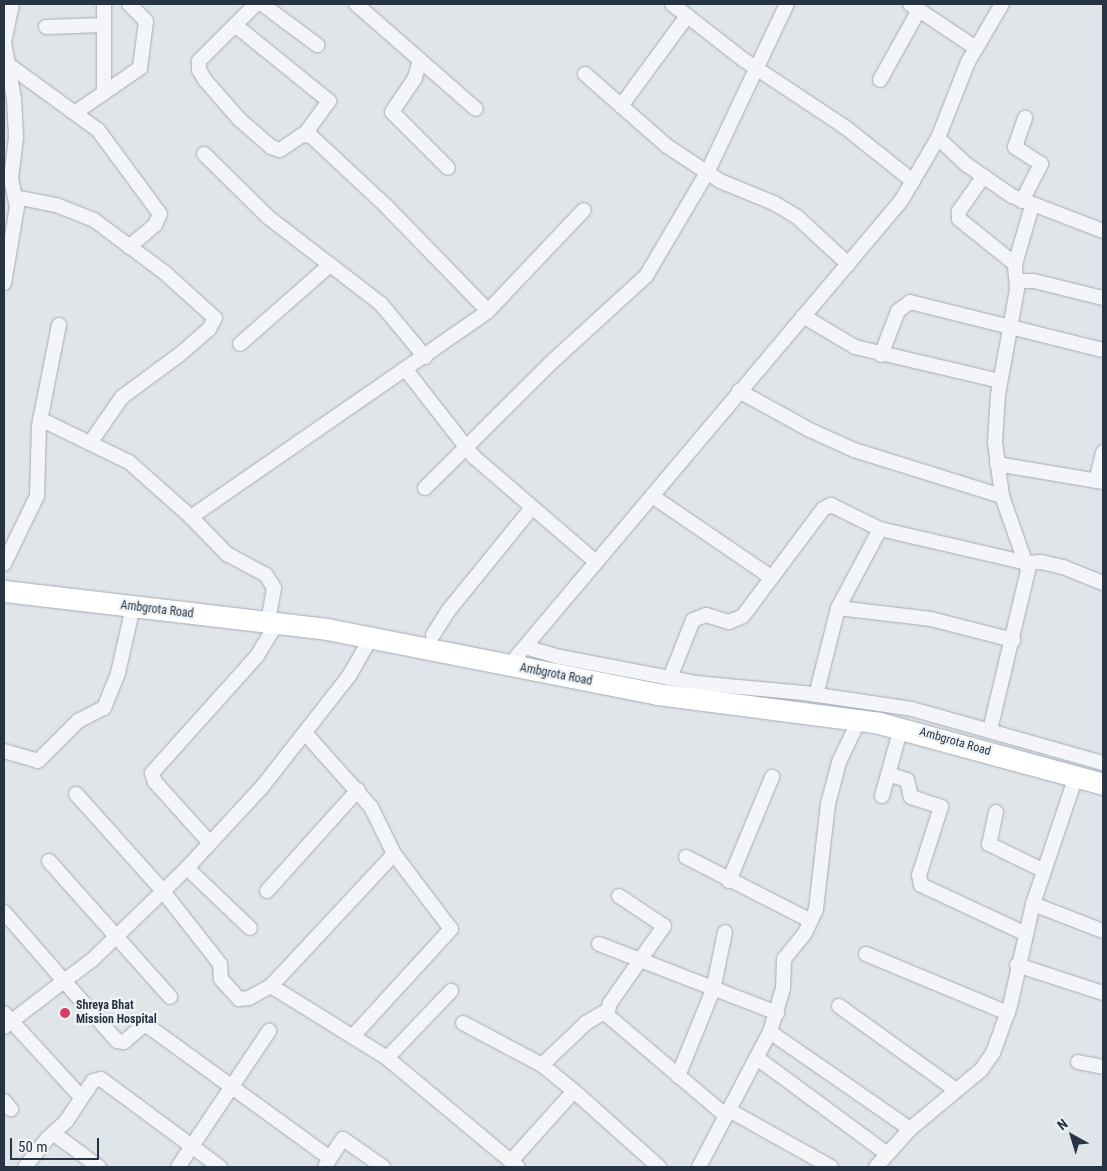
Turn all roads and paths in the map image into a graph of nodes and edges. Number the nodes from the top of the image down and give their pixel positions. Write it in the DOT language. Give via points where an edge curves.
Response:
graph roads {
  1 [pos="12,4"];
  2 [pos="104,4"];
  3 [pos="129,4"];
  4 [pos="256,4"];
  5 [pos="262,4"];
  6 [pos="356,4"];
  7 [pos="672,4"];
  8 [pos="787,4"];
  9 [pos="1002,4"];
  10 [pos="915,7"];
  11 [pos="687,16"];
  12 [pos="104,25"];
  13 [pos="236,25"];
  14 [pos="46,26"];
  15 [pos="316,45"];
  16 [pos="976,48"];
  17 [pos="420,60"];
  18 [pos="6,64"];
  19 [pos="758,69"];
  20 [pos="585,74"];
  21 [pos="880,80"];
  22 [pos="104,93"];
  23 [pos="621,106"];
  24 [pos="476,109"];
  25 [pos="76,112"];
  26 [pos="1025,118"];
  27 [pos="305,134"];
  28 [pos="938,138"];
  29 [pos="204,154"];
  30 [pos="448,168"];
  31 [pos="707,173"];
  32 [pos="983,177"];
  33 [pos="913,181"];
  34 [pos="15,197"];
  35 [pos="1027,204"];
  36 [pos="584,210"];
  37 [pos="1103,231"];
  38 [pos="129,246"];
  39 [pos="848,264"];
  40 [pos="1015,264"];
  41 [pos="330,265"];
  42 [pos="1018,281"];
  43 [pos="4,283"];
  44 [pos="1103,298"];
  45 [pos="488,311"];
  46 [pos="803,316"];
  47 [pos="59,325"];
  48 [pos="1010,326"];
  49 [pos="240,344"];
  50 [pos="1103,350"];
  51 [pos="881,355"];
  52 [pos="425,357"];
  53 [pos="406,370"];
  54 [pos="1000,381"];
  55 [pos="740,391"];
  56 [pos="40,419"];
  57 [pos="90,443"];
  58 [pos="465,448"];
  59 [pos="1103,452"];
  60 [pos="997,464"];
  61 [pos="1099,482"];
  62 [pos="426,488"];
  63 [pos="652,496"];
  64 [pos="1002,496"];
  65 [pos="532,509"];
  66 [pos="191,517"];
  67 [pos="880,529"];
  68 [pos="596,562"];
  69 [pos="1027,563"];
  70 [pos="4,564"];
  71 [pos="772,578"];
  72 [pos="4,581"];
  73 [pos="1103,583"];
  74 [pos="4,591"];
  75 [pos="133,606"];
  76 [pos="838,608"];
  77 [pos="273,617"];
  78 [pos="433,635"];
  79 [pos="372,636"];
  80 [pos="1013,640"];
  81 [pos="521,651"];
  82 [pos="670,678"];
  83 [pos="816,695"];
  84 [pos="858,720"];
  85 [pos="902,728"];
  86 [pos="990,730"];
  87 [pos="305,733"];
  88 [pos="4,751"];
  89 [pos="1103,763"];
  90 [pos="1103,770"];
  91 [pos="888,774"];
  92 [pos="1076,776"];
  93 [pos="772,777"];
  94 [pos="1103,784"];
  95 [pos="358,790"];
  96 [pos="76,794"];
  97 [pos="882,796"];
  98 [pos="996,812"];
  99 [pos="210,843"];
  100 [pos="394,854"];
  101 [pos="686,857"];
  102 [pos="49,861"];
  103 [pos="187,868"];
  104 [pos="1044,871"];
  105 [pos="729,881"];
  106 [pos="162,890"];
  107 [pos="267,891"];
  108 [pos="619,896"];
  109 [pos="1033,904"];
  110 [pos="4,912"];
  111 [pos="811,921"];
  112 [pos="250,928"];
  113 [pos="1103,931"];
  114 [pos="725,932"];
  115 [pos="1024,933"];
  116 [pos="118,934"];
  117 [pos="599,944"];
  118 [pos="866,954"];
  119 [pos="640,962"];
  120 [pos="1017,965"];
  121 [pos="64,980"];
  122 [pos="271,986"];
  123 [pos="713,990"];
  124 [pos="451,991"];
  125 [pos="1103,993"];
  126 [pos="170,997"];
  127 [pos="839,1006"];
  128 [pos="606,1012"];
  129 [pos="777,1013"];
  130 [pos="1008,1013"];
  131 [pos="6,1020"];
  132 [pos="464,1023"];
  133 [pos="269,1031"];
  134 [pos="770,1032"];
  135 [pos="354,1035"];
  136 [pos="386,1058"];
  137 [pos="757,1058"];
  138 [pos="1078,1062"];
  139 [pos="542,1065"];
  140 [pos="1103,1067"];
  141 [pos="678,1076"];
  142 [pos="232,1088"];
  143 [pos="956,1090"];
  144 [pos="574,1091"];
  145 [pos="81,1096"];
  146 [pos="727,1113"];
  147 [pos="910,1128"];
  148 [pos="53,1132"];
  149 [pos="192,1146"];
  150 [pos="328,1162"];
  151 [pos="883,1162"];
  152 [pos="515,1164"];
  153 [pos="25,1167"];
  154 [pos="99,1167"];
  155 [pos="178,1167"];
  156 [pos="220,1167"];
  157 [pos="383,1167"];
  158 [pos="659,1167"];
  159 [pos="699,1167"];
  160 [pos="831,1167"];
  1 -- 18 [label="street" via="4,42"];
  2 -- 12 [label="street"];
  3 -- 22 [label="street" via="146,21 142,64 134,76"];
  4 -- 13 [label="street"];
  5 -- 15 [label="street"];
  6 -- 17 [label="street"];
  7 -- 11 [label="street"];
  8 -- 19 [label="street"];
  9 -- 16 [label="street"];
  10 -- 16 [label="street"];
  10 -- 21 [label="street"];
  11 -- 19 [label="street"];
  11 -- 23 [label="street"];
  12 -- 14 [label="street"];
  12 -- 22 [label="street"];
  13 -- 27 [label="street" via="329,101"];
  13 -- 27 [label="street" via="199,61 199,70 205,80 239,120 271,147 283,149"];
  16 -- 28 [label="street"];
  17 -- 24 [label="street"];
  17 -- 30 [label="street" via="414,78 392,112"];
  18 -- 25 [label="street"];
  18 -- 34 [label="street" via="16,137 11,178"];
  19 -- 31 [label="street"];
  19 -- 33 [label="street" via="845,127"];
  20 -- 23 [label="street"];
  22 -- 25 [label="street"];
  23 -- 31 [label="street" via="667,146"];
  25 -- 38 [label="street" via="108,141 160,214 155,225"];
  26 -- 35 [label="street" via="1015,147 1041,164"];
  27 -- 45 [label="street" via="386,206"];
  28 -- 32 [label="street"];
  28 -- 33 [label="street"];
  29 -- 41 [label="street" via="247,198"];
  31 -- 39 [label="street" via="796,216"];
  31 -- 58 [label="street" via="646,276 554,359"];
  32 -- 35 [label="street"];
  32 -- 40 [label="street" via="959,211 958,219"];
  33 -- 39 [label="street"];
  34 -- 38 [label="street" via="75,210"];
  34 -- 43 [label="street" via="16,214"];
  35 -- 37 [label="street"];
  35 -- 40 [label="street"];
  36 -- 45 [label="street"];
  38 -- 57 [label="street" via="215,318 209,329 179,355 125,394"];
  39 -- 46 [label="street"];
  40 -- 42 [label="street"];
  41 -- 49 [label="street"];
  41 -- 52 [label="street" via="393,316"];
  42 -- 44 [label="street" via="1034,281"];
  42 -- 48 [label="street"];
  45 -- 52 [label="street"];
  46 -- 51 [label="street" via="855,347"];
  46 -- 55 [label="street"];
  47 -- 56 [label="street"];
  48 -- 50 [label="street"];
  48 -- 51 [label="street" via="907,302 898,311"];
  48 -- 54 [label="street"];
  51 -- 54 [label="street"];
  52 -- 53 [label="street"];
  53 -- 58 [label="street"];
  53 -- 66 [label="street"];
  54 -- 60 [label="street" via="995,442"];
  55 -- 63 [label="street"];
  55 -- 64 [label="street" via="854,450"];
  56 -- 57 [label="street"];
  56 -- 70 [label="street" via="37,496"];
  57 -- 66 [label="street" via="140,470"];
  58 -- 62 [label="street"];
  58 -- 65 [label="street"];
  59 -- 61 [label="street"];
  60 -- 61 [label="street"];
  60 -- 64 [label="street"];
  63 -- 68 [label="street"];
  63 -- 71 [label="street"];
  64 -- 69 [label="street"];
  65 -- 68 [label="street"];
  65 -- 78 [label="street" via="448,611"];
  66 -- 77 [label="street" via="227,554 270,578 274,588"];
  67 -- 69 [label="street"];
  67 -- 71 [label="street" via="838,507 827,506"];
  67 -- 76 [label="street"];
  68 -- 81 [label="street"];
  69 -- 73 [label="street" via="1041,562 1062,567"];
  69 -- 80 [label="street" via="1027,579"];
  71 -- 82 [label="street" via="738,620 724,622 702,615 693,620"];
  72 -- 77 [label="main road"];
  74 -- 75 [label="main road, Ambgrota Road"];
  75 -- 77 [label="main road, Ambgrota Road"];
  75 -- 88 [label="street" via="118,673 104,708 78,721 38,761"];
  76 -- 80 [label="street" via="931,619"];
  76 -- 83 [label="street"];
  77 -- 78 [label="main road"];
  77 -- 79 [label="main road, Ambgrota Road"];
  77 -- 99 [label="street" via="257,656 152,773 155,782"];
  78 -- 81 [label="main road"];
  79 -- 84 [label="main road, Ambgrota Road" via="657,694"];
  79 -- 87 [label="street" via="349,676"];
  80 -- 86 [label="street"];
  81 -- 82 [label="street"];
  81 -- 90 [label="main road" via="679,686 909,715"];
  82 -- 83 [label="street"];
  83 -- 86 [label="street" via="912,709"];
  84 -- 85 [label="main road, Ambgrota Road"];
  84 -- 111 [label="street" via="834,777 822,840 819,895"];
  85 -- 91 [label="street"];
  85 -- 92 [label="main road, Ambgrota Road"];
  86 -- 89 [label="street"];
  87 -- 95 [label="street"];
  87 -- 99 [label="street"];
  91 -- 97 [label="street"];
  91 -- 115 [label="street" via="907,780 911,796 941,807 919,875 921,885"];
  92 -- 94 [label="main road, Ambgrota Road"];
  92 -- 104 [label="street"];
  93 -- 105 [label="street"];
  95 -- 100 [label="street" via="379,819"];
  95 -- 107 [label="street"];
  96 -- 106 [label="street"];
  98 -- 104 [label="street" via="989,844"];
  99 -- 103 [label="street"];
  100 -- 122 [label="street"];
  100 -- 135 [label="street" via="450,931"];
  101 -- 105 [label="street"];
  102 -- 116 [label="street"];
  103 -- 106 [label="street"];
  103 -- 112 [label="street"];
  104 -- 109 [label="street"];
  105 -- 111 [label="street"];
  106 -- 116 [label="street"];
  106 -- 122 [label="street" via="220,964 221,979 239,998 249,998"];
  108 -- 119 [label="street" via="664,924"];
  109 -- 113 [label="street"];
  109 -- 115 [label="street"];
  110 -- 121 [label="street"];
  111 -- 129 [label="street" via="784,959 783,988"];
  114 -- 123 [label="street"];
  115 -- 120 [label="street"];
  116 -- 121 [label="street"];
  116 -- 126 [label="street"];
  117 -- 119 [label="street"];
  118 -- 130 [label="street"];
  119 -- 123 [label="street"];
  119 -- 128 [label="street"];
  120 -- 125 [label="street"];
  120 -- 130 [label="street"];
  121 -- 131 [label="street"];
  121 -- 142 [label="street" via="118,1041 124,1042 141,1027 148,1026"];
  122 -- 135 [label="street"];
  123 -- 129 [label="street"];
  123 -- 141 [label="street"];
  124 -- 136 [label="street"];
  127 -- 143 [label="street"];
  128 -- 139 [label="street" via="586,1023"];
  128 -- 141 [label="street"];
  129 -- 134 [label="street"];
  130 -- 143 [label="street" via="987,1062"];
  131 -- 145 [label="street"];
  132 -- 139 [label="street"];
  133 -- 142 [label="street"];
  134 -- 137 [label="street"];
  134 -- 147 [label="street"];
  135 -- 136 [label="street"];
  136 -- 152 [label="street"];
  137 -- 146 [label="street"];
  137 -- 151 [label="street"];
  138 -- 140 [label="street"];
  139 -- 144 [label="street"];
  141 -- 146 [label="street"];
  142 -- 149 [label="street"];
  142 -- 150 [label="street"];
  143 -- 147 [label="street"];
  144 -- 152 [label="street"];
  144 -- 158 [label="street"];
  145 -- 148 [label="street" via="67,1120"];
  145 -- 149 [label="street" via="96,1079 105,1081"];
  146 -- 159 [label="street"];
  146 -- 160 [label="street"];
  147 -- 151 [label="street"];
  148 -- 153 [label="street"];
  148 -- 154 [label="street"];
  149 -- 155 [label="street"];
  149 -- 156 [label="street"];
  150 -- 157 [label="street" via="343,1139"];
}
